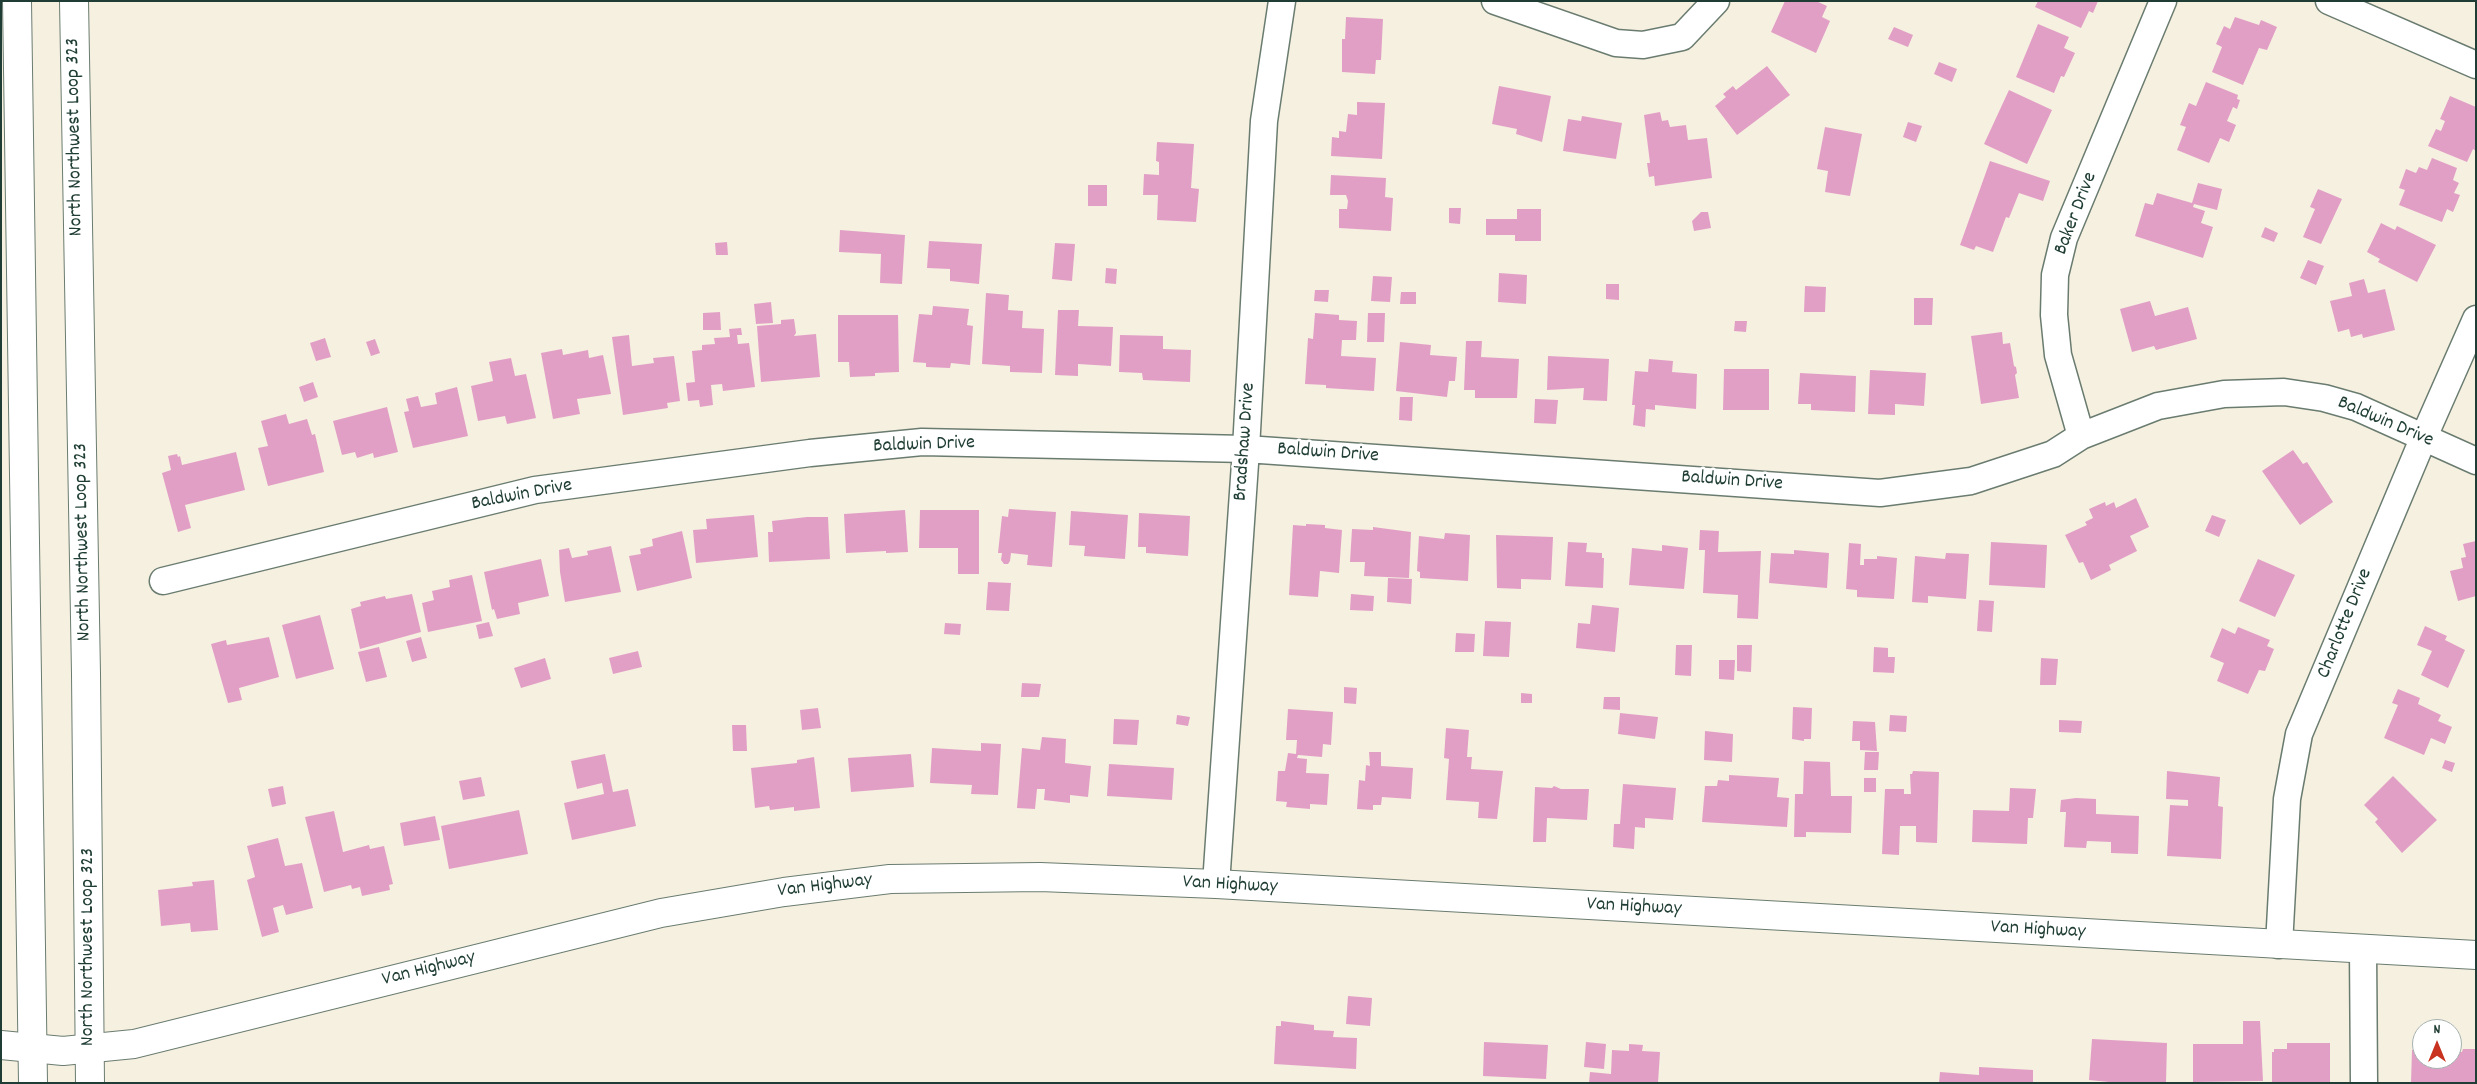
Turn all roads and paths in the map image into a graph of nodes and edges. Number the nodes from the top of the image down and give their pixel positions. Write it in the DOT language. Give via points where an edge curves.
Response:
graph roads {
  1 [pos="17,1"];
  2 [pos="74,1"];
  3 [pos="1282,1"];
  4 [pos="1495,1"];
  5 [pos="1716,1"];
  6 [pos="2163,1"];
  7 [pos="2329,1"];
  8 [pos="2476,65"];
  9 [pos="2476,319"];
  10 [pos="2081,436"];
  11 [pos="2422,438"];
  12 [pos="1246,449"];
  13 [pos="2476,461"];
  14 [pos="164,581"];
  15 [pos="1216,884"];
  16 [pos="2279,945"];
  17 [pos="2363,950"];
  18 [pos="2476,955"];
  19 [pos="1,1046"];
  20 [pos="33,1050"];
  21 [pos="89,1050"];
  22 [pos="33,1083"];
  23 [pos="90,1083"];
  24 [pos="2364,1083"];
  1 -- 20 [label="main road"];
  2 -- 21 [label="main road, North Northwest Loop 323" via="86,655"];
  3 -- 12 [label="street, Bradshaw Drive" via="1264,121"];
  4 -- 5 [label="street" via="1616,43 1644,45 1682,37"];
  6 -- 10 [label="street, Baker Drive" via="2064,238 2055,276 2058,355"];
  7 -- 8 [label="street"];
  9 -- 11 [label="street, Charlotte Drive"];
  10 -- 11 [label="street, Baldwin Drive" via="2158,406 2224,394 2284,392 2324,398 2356,408"];
  10 -- 12 [label="street, Baldwin Drive" via="2053,454 1970,481 1880,493"];
  11 -- 13 [label="street, Baldwin Drive"];
  11 -- 16 [label="street, Charlotte Drive" via="2299,734 2287,799"];
  12 -- 14 [label="street, Baldwin Drive" via="922,442 810,453 535,490"];
  12 -- 15 [label="street, Bradshaw Drive"];
  15 -- 16 [label="main road, Van Highway"];
  15 -- 21 [label="main road, Van Highway" via="954,877 890,879 784,892 661,913 134,1044"];
  16 -- 17 [label="main road, Van Highway"];
  17 -- 18 [label="main road, Van Highway"];
  17 -- 24 [label="street"];
  19 -- 20 [label="main road, Van Highway"];
  20 -- 21 [label="main road, Van Highway"];
  20 -- 22 [label="main road"];
  21 -- 23 [label="main road, North Northwest Loop 323"];
}
